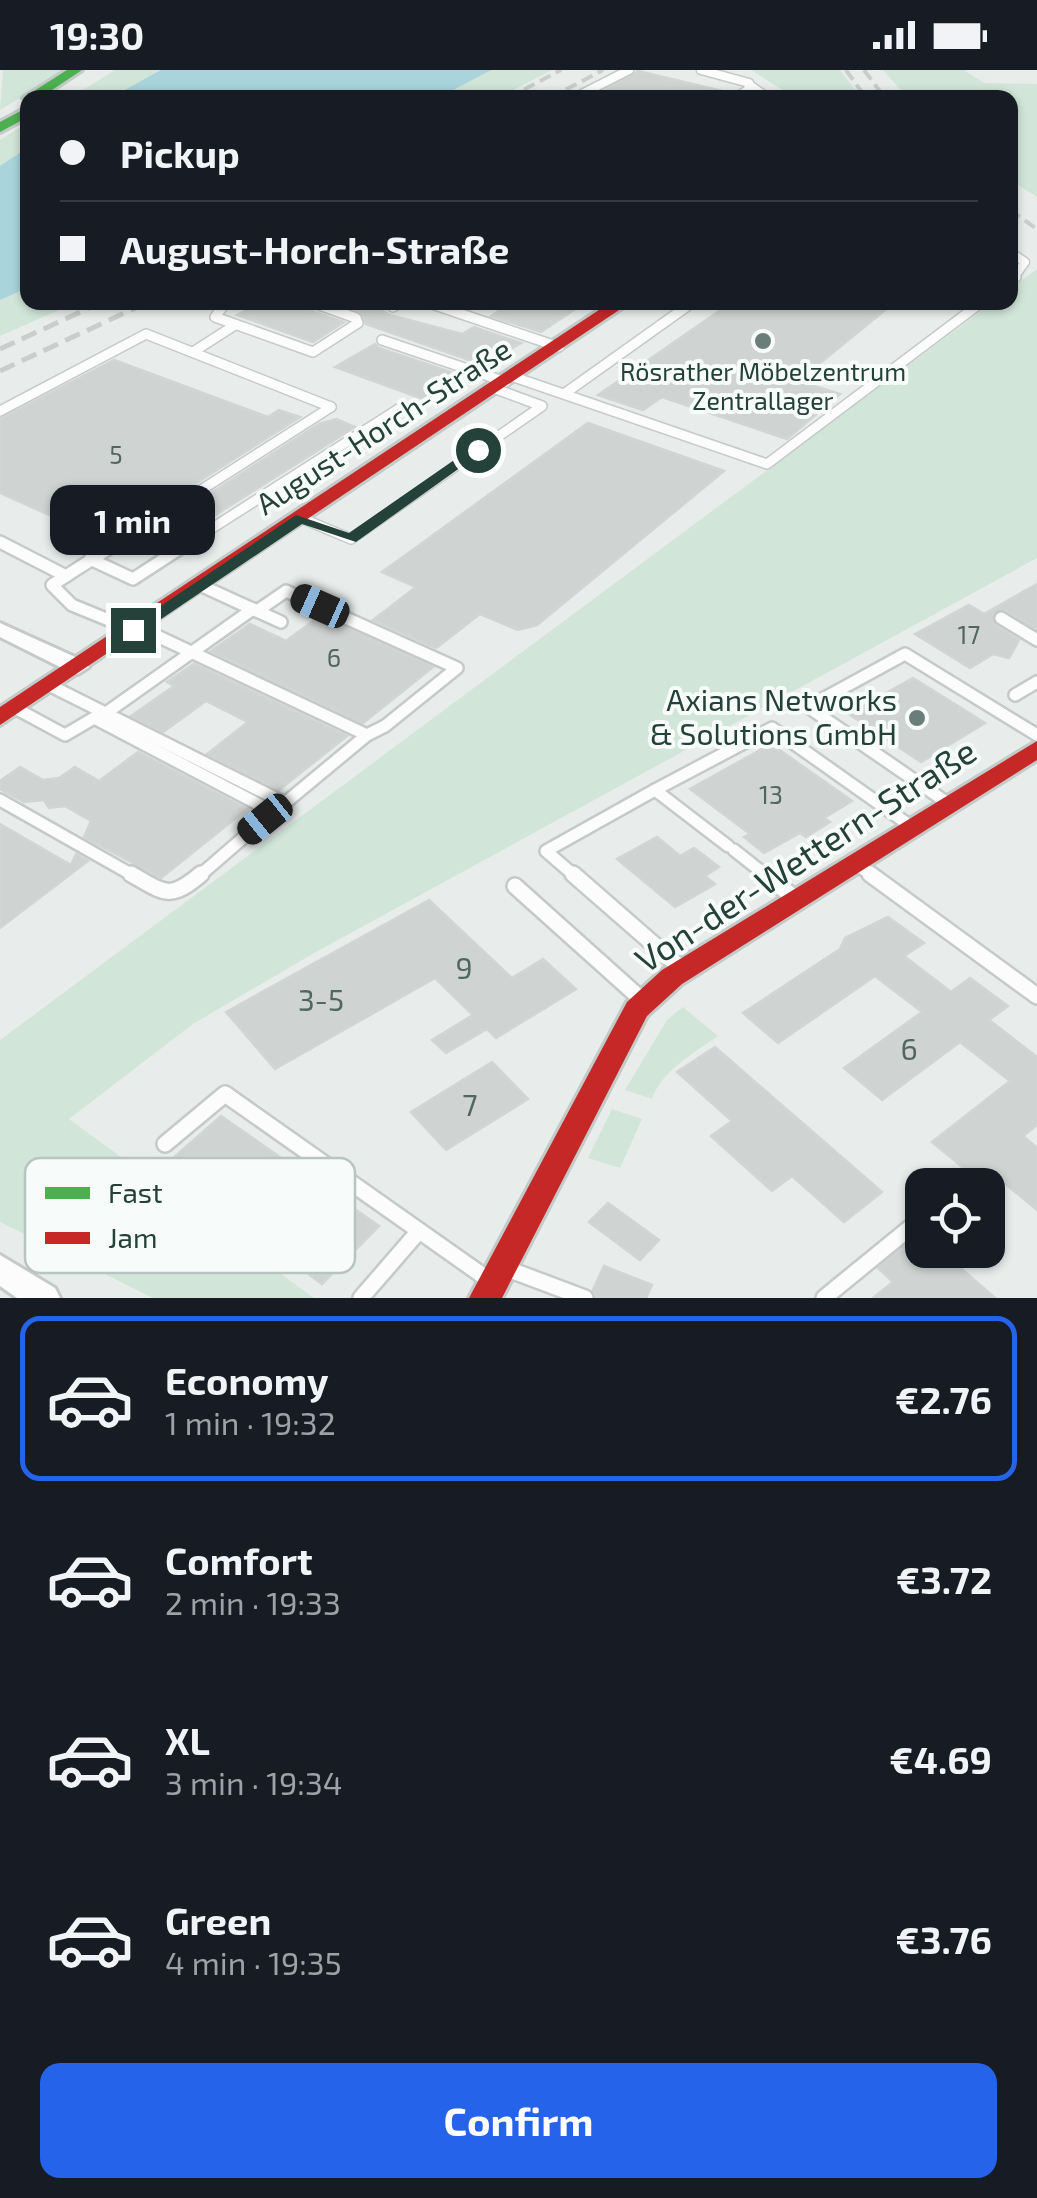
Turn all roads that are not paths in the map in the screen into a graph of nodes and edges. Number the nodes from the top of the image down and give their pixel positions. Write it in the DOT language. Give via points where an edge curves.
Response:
graph roads {
  1 [pos="76,70"];
  2 [pos="95,70"];
  3 [pos="630,70"];
  4 [pos="701,70"];
  5 [pos="751,86"];
  6 [pos="42,90"];
  7 [pos="63,90"];
  8 [pos="590,90"];
  9 [pos="745,90"];
  10 [pos="757,90"];
  11 [pos="220,310"];
  12 [pos="330,310"];
  13 [pos="450,310"];
  14 [pos="609,310"];
  15 [pos="683,310"];
  16 [pos="971,310"];
  17 [pos="235,326"];
  18 [pos="382,340"];
  19 [pos="559,346"];
  20 [pos="192,352"];
  21 [pos="505,383"];
  22 [pos="564,394"];
  23 [pos="400,408"];
  24 [pos="0,411"];
  25 [pos="301,518"];
  26 [pos="0,542"];
  27 [pos="90,559"];
  28 [pos="66,576"];
  29 [pos="200,584"];
  30 [pos="255,610"];
  31 [pos="1001,618"];
  32 [pos="281,622"];
  33 [pos="0,628"];
  34 [pos="136,628"];
  35 [pos="1037,640"];
  36 [pos="191,652"];
  37 [pos="78,667"];
  38 [pos="1037,682"];
  39 [pos="49,685"];
  40 [pos="1015,696"];
  41 [pos="8,713"];
  42 [pos="106,713"];
  43 [pos="367,735"];
  44 [pos="1037,735"];
  45 [pos="1037,748"];
  46 [pos="655,790"];
  47 [pos="0,800"];
  48 [pos="949,804"];
  49 [pos="279,808"];
  50 [pos="912,827"];
  51 [pos="855,862"];
  52 [pos="515,886"];
  53 [pos="796,899"];
  54 [pos="684,970"];
  55 [pos="1037,996"];
  56 [pos="644,1002"];
  57 [pos="164,1144"];
  58 [pos="315,1158"];
  59 [pos="355,1186"];
  60 [pos="419,1231"];
  61 [pos="905,1232"];
  62 [pos="0,1268"];
  63 [pos="493,1282"];
  64 [pos="44,1298"];
  65 [pos="361,1298"];
  66 [pos="585,1298"];
  67 [pos="824,1298"];
  1 -- 6 [label="main road"];
  2 -- 7 [label="main road"];
  3 -- 8 [label="lane"];
  4 -- 5 [label="lane"];
  5 -- 9 [label="lane"];
  5 -- 10 [label="lane"];
  11 -- 17 [label="lane" via="215,316"];
  12 -- 17 [label="lane" via="358,322 313,352"];
  13 -- 19 [label="lane"];
  14 -- 19 [label="main road, August-Horch-Straße"];
  15 -- 22 [label="lane"];
  16 -- 22 [label="lane" via="767,464"];
  17 -- 20 [label="lane"];
  18 -- 21 [label="lane"];
  19 -- 21 [label="main road, August-Horch-Straße"];
  20 -- 24 [label="lane" via="146,334"];
  20 -- 27 [label="lane" via="332,407"];
  21 -- 22 [label="lane"];
  21 -- 25 [label="main road, August-Horch-Straße"];
  21 -- 25 [label="lane" via="542,406 350,539"];
  23 -- 27 [label="lane" via="133,579"];
  25 -- 29 [label="main road, August-Horch-Straße"];
  26 -- 28 [label="lane"];
  27 -- 28 [label="lane"];
  28 -- 34 [label="lane" via="52,584 72,605"];
  29 -- 30 [label="lane"];
  29 -- 34 [label="main road, August-Horch-Straße"];
  30 -- 32 [label="lane"];
  30 -- 36 [label="lane"];
  30 -- 43 [label="lane" via="286,591 457,668"];
  31 -- 35 [label="lane"];
  33 -- 37 [label="street"];
  34 -- 36 [label="lane"];
  34 -- 37 [label="main road, August-Horch-Straße"];
  36 -- 42 [label="lane"];
  36 -- 43 [label="lane"];
  37 -- 39 [label="main road, August-Horch-Straße"];
  38 -- 40 [label="lane"];
  39 -- 41 [label="main road, August-Horch-Straße"];
  39 -- 42 [label="lane"];
  41 -- 49 [label="lane" via="66,735 94,718"];
  42 -- 49 [label="lane"];
  43 -- 49 [label="lane"];
  44 -- 48 [label="lane" via="905,654 808,707"];
  45 -- 48 [label="main road, Von-der-Wettern-Straße"];
  46 -- 50 [label="lane" via="772,728"];
  46 -- 53 [label="lane"];
  46 -- 54 [label="lane" via="546,850"];
  47 -- 49 [label="lane" via="165,893 180,892"];
  48 -- 50 [label="main road, Von-der-Wettern-Straße"];
  50 -- 51 [label="main road, Von-der-Wettern-Straße"];
  51 -- 53 [label="main road, Von-der-Wettern-Straße"];
  51 -- 55 [label="lane"];
  52 -- 56 [label="lane"];
  53 -- 54 [label="main road, Von-der-Wettern-Straße"];
  54 -- 56 [label="main road, Von-der-Wettern-Straße"];
  56 -- 63 [label="main road, Von-der-Wettern-Straße"];
  57 -- 58 [label="lane" via="224,1094"];
  59 -- 60 [label="lane"];
  60 -- 63 [label="lane"];
  60 -- 65 [label="lane"];
  61 -- 67 [label="lane"];
  62 -- 64 [label="street"];
  63 -- 66 [label="lane"];
}
